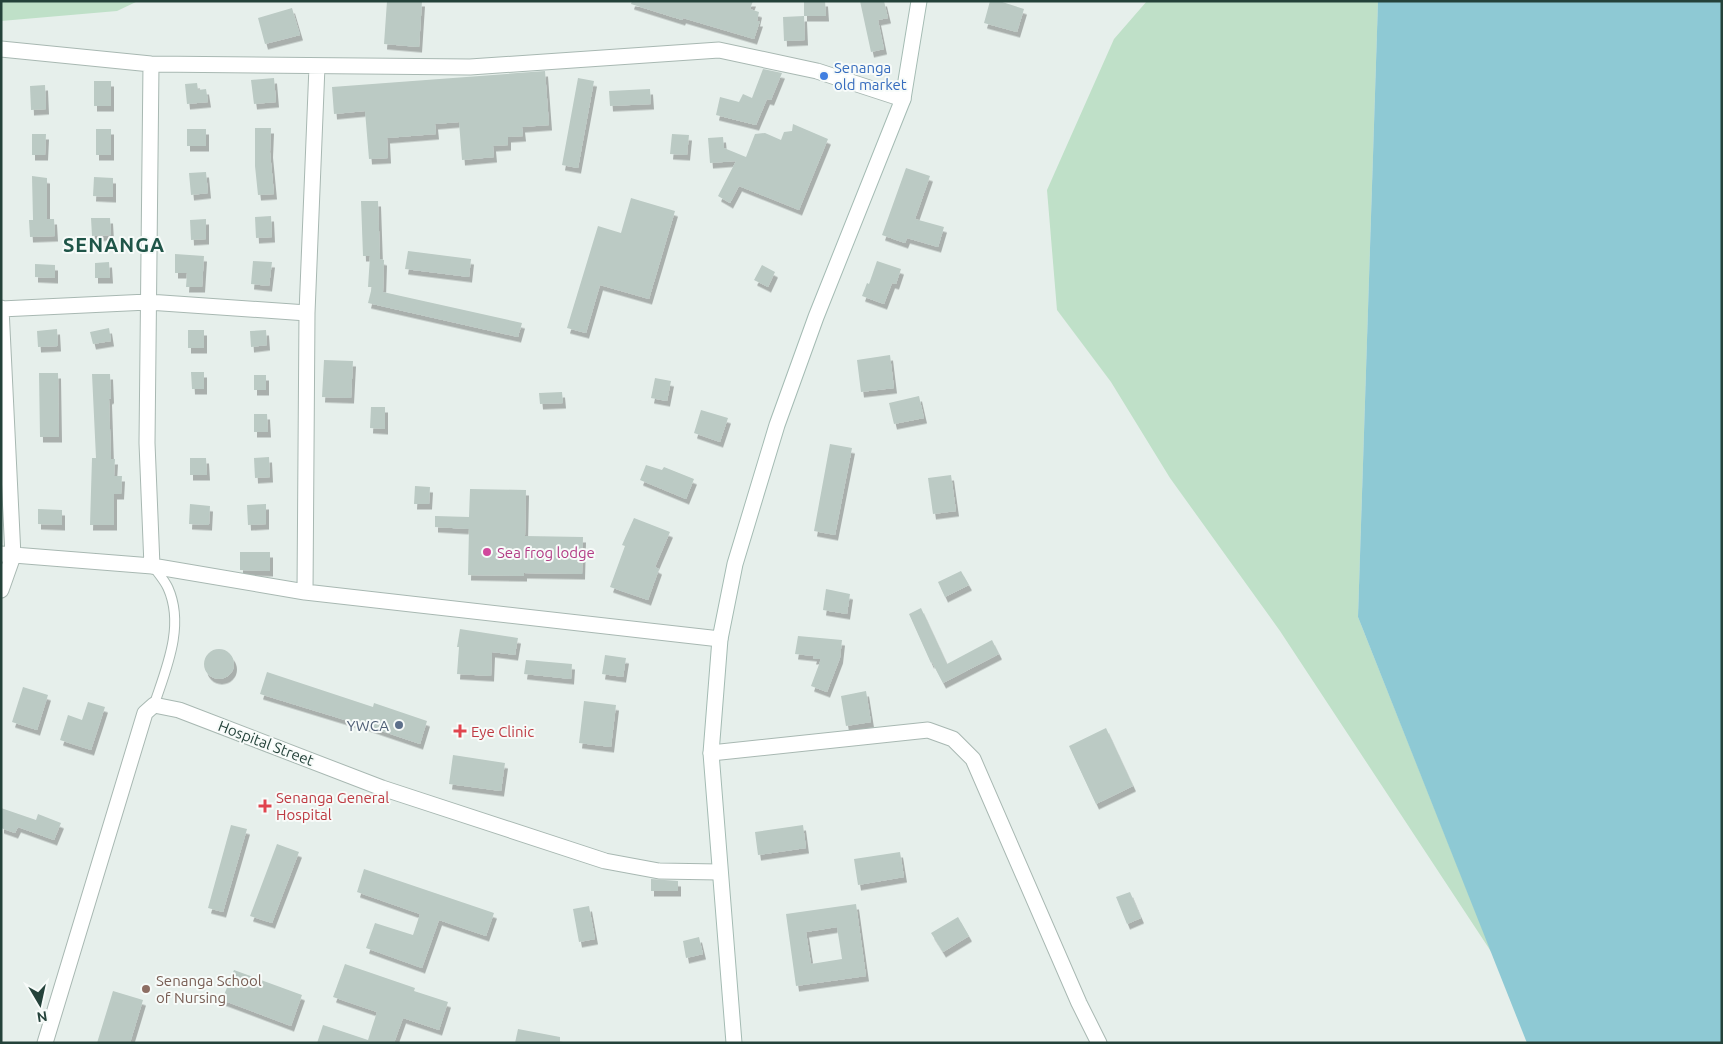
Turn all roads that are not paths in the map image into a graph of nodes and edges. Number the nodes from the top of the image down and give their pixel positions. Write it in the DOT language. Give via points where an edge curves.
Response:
graph roads {
  1 [pos="919,1"];
  2 [pos="1,49"];
  3 [pos="151,64"];
  4 [pos="317,66"];
  5 [pos="903,99"];
  6 [pos="148,302"];
  7 [pos="1,309"];
  8 [pos="307,313"];
  9 [pos="7,555"];
  10 [pos="152,566"];
  11 [pos="1,590"];
  12 [pos="304,592"];
  13 [pos="720,640"];
  14 [pos="154,705"];
  15 [pos="711,753"];
  16 [pos="720,872"];
  17 [pos="45,1043"];
  18 [pos="734,1043"];
  19 [pos="1099,1043"];
  1 -- 5 [label="street"];
  2 -- 3 [label="street"];
  3 -- 4 [label="street"];
  3 -- 6 [label="street"];
  4 -- 5 [label="street" via="470,67 719,50 818,71"];
  4 -- 8 [label="street"];
  5 -- 13 [label="street" via="816,316 777,424 735,564"];
  6 -- 7 [label="street"];
  6 -- 8 [label="street"];
  6 -- 10 [label="street" via="147,443"];
  7 -- 9 [label="street"];
  8 -- 12 [label="street"];
  9 -- 10 [label="street"];
  9 -- 11 [label="street"];
  10 -- 12 [label="street"];
  10 -- 14 [label="lane" via="168,588 175,625"];
  12 -- 13 [label="street"];
  13 -- 15 [label="street"];
  14 -- 16 [label="street, Hospital Street" via="179,710 382,788 605,861 659,871"];
  14 -- 17 [label="street" via="145,713"];
  15 -- 16 [label="street"];
  15 -- 19 [label="street" via="928,730 953,739 973,759"];
  16 -- 18 [label="street"];
}
